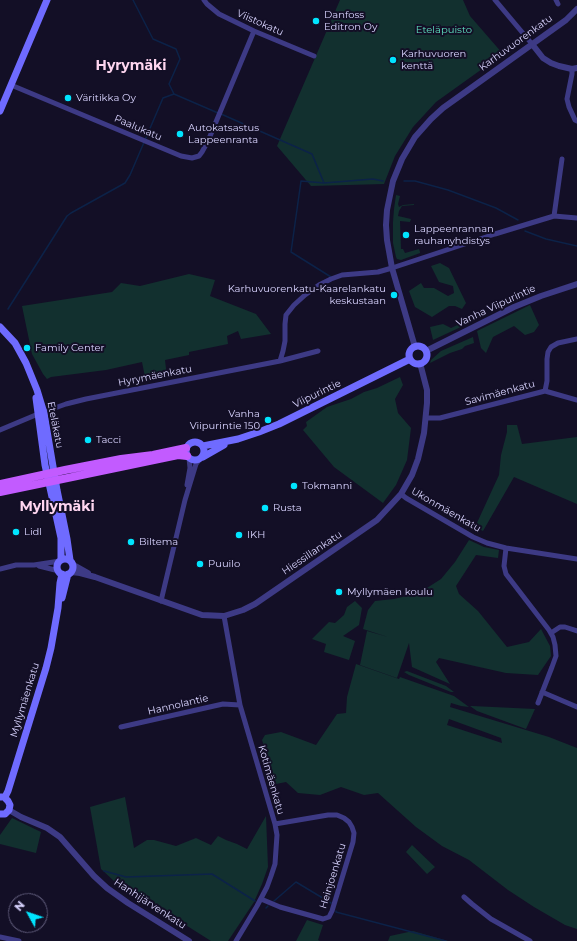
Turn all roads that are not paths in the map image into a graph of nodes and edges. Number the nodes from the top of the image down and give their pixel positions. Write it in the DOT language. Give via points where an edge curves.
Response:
graph roads {
  1 [pos="47,0"];
  2 [pos="204,0"];
  3 [pos="495,0"];
  4 [pos="577,9"];
  5 [pos="254,31"];
  6 [pos="532,44"];
  7 [pos="314,56"];
  8 [pos="574,68"];
  9 [pos="11,84"];
  10 [pos="0,110"];
  11 [pos="577,121"];
  12 [pos="562,159"];
  13 [pos="554,216"];
  14 [pos="577,218"];
  15 [pos="392,268"];
  16 [pos="577,284"];
  17 [pos="0,327"];
  18 [pos="577,339"];
  19 [pos="415,347"];
  20 [pos="426,351"];
  21 [pos="318,352"];
  22 [pos="410,359"];
  23 [pos="280,361"];
  24 [pos="420,363"];
  25 [pos="545,391"];
  26 [pos="577,400"];
  27 [pos="41,413"];
  28 [pos="426,418"];
  29 [pos="0,430"];
  30 [pos="231,441"];
  31 [pos="203,446"];
  32 [pos="187,454"];
  33 [pos="201,458"];
  34 [pos="51,477"];
  35 [pos="0,484"];
  36 [pos="0,492"];
  37 [pos="401,494"];
  38 [pos="185,500"];
  39 [pos="506,548"];
  40 [pos="577,559"];
  41 [pos="60,561"];
  42 [pos="71,562"];
  43 [pos="34,565"];
  44 [pos="0,569"];
  45 [pos="65,573"];
  46 [pos="95,577"];
  47 [pos="161,601"];
  48 [pos="224,616"];
  49 [pos="577,631"];
  50 [pos="551,633"];
  51 [pos="542,692"];
  52 [pos="538,703"];
  53 [pos="240,705"];
  54 [pos="577,707"];
  55 [pos="121,727"];
  56 [pos="2,797"];
  57 [pos="9,810"];
  58 [pos="0,814"];
  59 [pos="275,824"];
  60 [pos="464,897"];
  61 [pos="261,899"];
  62 [pos="0,937"];
  63 [pos="19,941"];
  64 [pos="190,941"];
  65 [pos="236,941"];
  66 [pos="530,941"];
  1 -- 9 [label="main road"];
  2 -- 5 [label="street, Viistokatu" via="219,14"];
  3 -- 6 [label="street"];
  4 -- 6 [label="street, Karhuvuorenkatu"];
  5 -- 7 [label="street, Viistokatu"];
  5 -- 9 [label="street, Paalukatu" via="208,141 202,152 192,158 181,156"];
  6 -- 8 [label="street" via="550,63"];
  6 -- 15 [label="street, Karhuvuorenkatu" via="435,115 410,145 394,175 387,210 387,240"];
  8 -- 11 [label="street" via="567,99 568,107"];
  9 -- 10 [label="main road"];
  12 -- 13 [label="street"];
  13 -- 14 [label="street"];
  13 -- 15 [label="street"];
  15 -- 19 [label="street, Karhuvuorenkatu"];
  15 -- 23 [label="street" via="378,272 342,275 319,285 305,295 286,315 285,341"];
  16 -- 20 [label="street, Vanha Viipurintie" via="514,307"];
  17 -- 27 [label="main road, Eteläkatu" via="15,343 26,363 38,390"];
  18 -- 25 [label="street" via="551,347 547,359"];
  19 -- 20 [label="main road" via="421,347"];
  19 -- 22 [label="main road" via="409,353"];
  20 -- 24 [label="main road" via="425,360"];
  21 -- 23 [label="street, Hyrymäenkatu"];
  22 -- 24 [label="main road" via="414,363"];
  22 -- 30 [label="main road, Viipurintie" via="279,424"];
  23 -- 27 [label="street, Hyrymäenkatu" via="86,399"];
  24 -- 28 [label="street, Hiessillankatu" via="427,390"];
  25 -- 26 [label="street, Savimäenkatu"];
  25 -- 28 [label="street, Savimäenkatu" via="440,418"];
  27 -- 29 [label="street, Hyrymäenkatu"];
  27 -- 34 [label="main road, Eteläkatu"];
  28 -- 37 [label="street, Hiessillankatu" via="418,459"];
  30 -- 31 [label="main road, Viipurintie"];
  30 -- 33 [label="main road, Viipurintie"];
  31 -- 32 [label="main road" via="198,442 190,443"];
  31 -- 33 [label="main road" via="205,453"];
  32 -- 33 [label="main road" via="192,460"];
  32 -- 34 [label="main road"];
  32 -- 38 [label="street" via="190,468"];
  33 -- 38 [label="street" via="196,464"];
  34 -- 35 [label="main road"];
  34 -- 36 [label="main road"];
  34 -- 41 [label="main road" via="61,538"];
  34 -- 42 [label="main road"];
  37 -- 39 [label="street, Ukonmäenkatu" via="473,537"];
  37 -- 48 [label="street, Hiessillankatu" via="377,520 327,555 255,604"];
  38 -- 47 [label="street"];
  39 -- 40 [label="street, Ukonmäenkatu"];
  39 -- 50 [label="street" via="506,574"];
  41 -- 42 [label="main road" via="67,559"];
  41 -- 43 [label="street, Hiessillankatu"];
  41 -- 45 [label="main road" via="58,568"];
  42 -- 45 [label="main road" via="73,568"];
  42 -- 46 [label="street, Hiessillankatu"];
  43 -- 44 [label="street, Hiessillankatu" via="16,565"];
  43 -- 45 [label="street, Hiessillankatu"];
  45 -- 46 [label="street, Hiessillankatu"];
  45 -- 56 [label="main road, Myllymäenkatu" via="60,584 46,668 8,790"];
  46 -- 47 [label="street, Hiessillankatu"];
  47 -- 48 [label="street, Hiessillankatu" via="202,615"];
  48 -- 53 [label="street, Kotimäenkatu"];
  49 -- 50 [label="street" via="560,627"];
  50 -- 51 [label="street" via="556,656"];
  51 -- 52 [label="street"];
  51 -- 54 [label="street"];
  53 -- 55 [label="street, Hannolantie" via="210,706"];
  53 -- 59 [label="street, Kotimäenkatu"];
  56 -- 57 [label="main road" via="10,803"];
  57 -- 58 [label="main road"];
  57 -- 64 [label="street, Hanhijärvenkatu" via="60,837 107,888"];
  59 -- 61 [label="street, Kotimäenkatu" via="277,835 272,876"];
  59 -- 61 [label="street, Heinjoenkatu" via="337,815 344,818 352,827 353,842 329,917 323,919"];
  60 -- 66 [label="street" via="491,919"];
  61 -- 65 [label="street, Kotimäenkatu"];
  62 -- 63 [label="street"];
}
